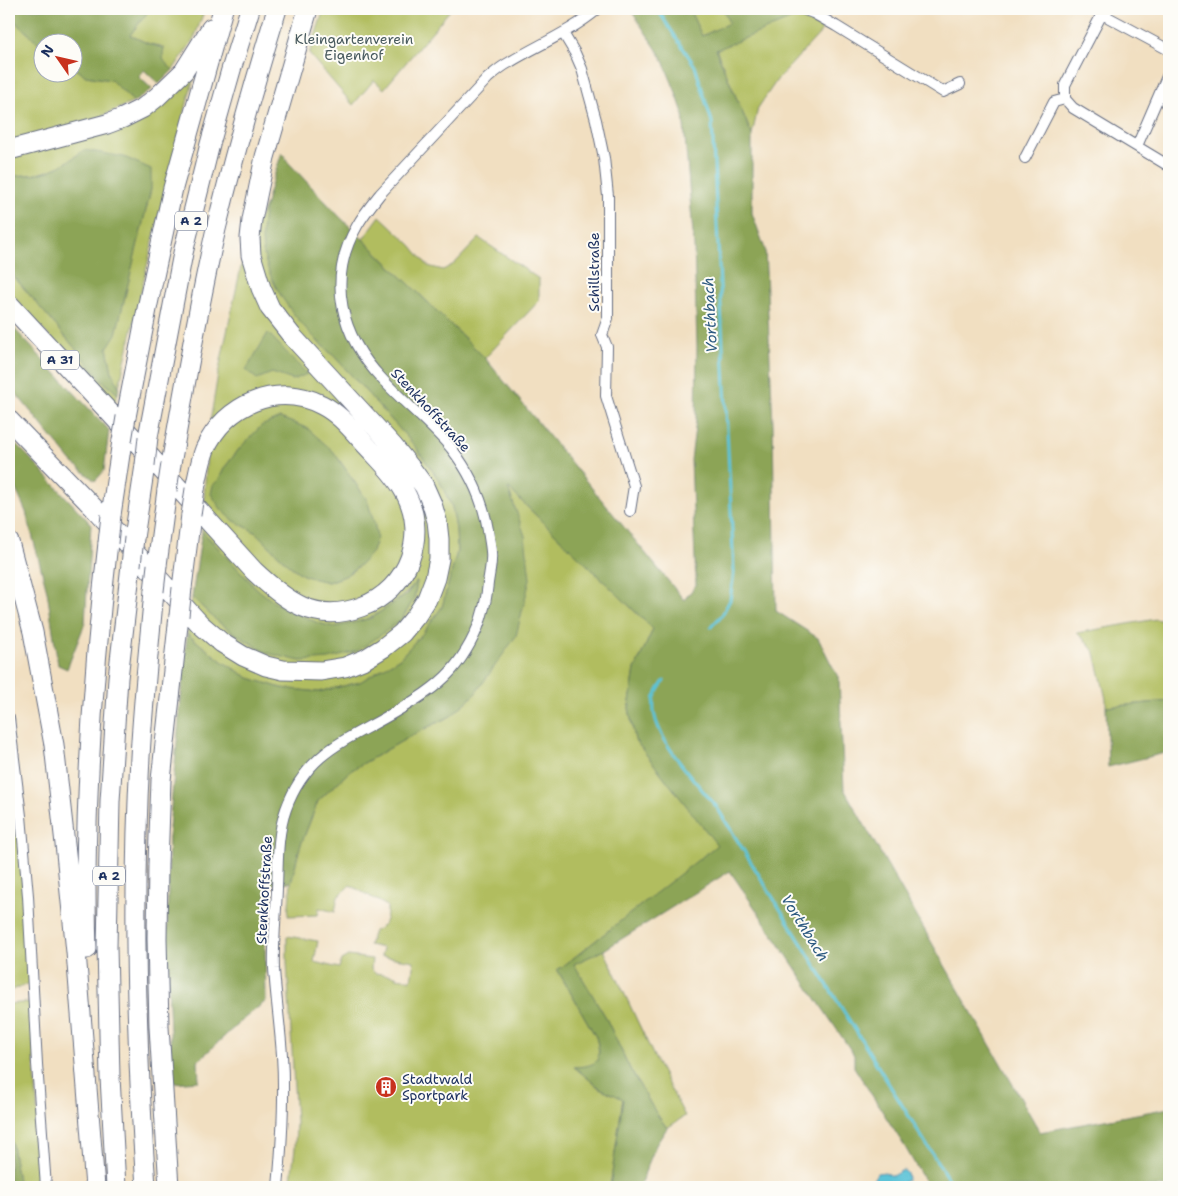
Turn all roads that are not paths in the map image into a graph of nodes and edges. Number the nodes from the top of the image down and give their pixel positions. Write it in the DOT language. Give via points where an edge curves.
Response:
graph roads {
  1 [pos="250,9"];
  2 [pos="277,9"];
  3 [pos="308,9"];
  4 [pos="598,9"];
  5 [pos="803,9"];
  6 [pos="1098,11"];
  7 [pos="222,12"];
  8 [pos="563,33"];
  9 [pos="1169,50"];
  10 [pos="1169,72"];
  11 [pos="960,84"];
  12 [pos="1065,99"];
  13 [pos="1137,146"];
  14 [pos="9,150"];
  15 [pos="1025,158"];
  16 [pos="1169,166"];
  17 [pos="9,304"];
  18 [pos="119,416"];
  19 [pos="9,420"];
  20 [pos="630,511"];
  21 [pos="9,542"];
  22 [pos="9,718"];
  23 [pos="135,951"];
  24 [pos="163,1086"];
  25 [pos="94,1185"];
  26 [pos="46,1187"];
  27 [pos="116,1187"];
  28 [pos="146,1187"];
  29 [pos="169,1187"];
  30 [pos="278,1187"];
  1 -- 27 [label="highway, A 2, bridge" via="183,252 148,437 118,678 110,801 107,947"];
  2 -- 23 [label="highway, A 2, bridge" via="216,229 195,326 167,490 154,592 140,756"];
  3 -- 19 [label="highway" via="265,157 252,220 251,255 270,308 424,486 437,521 439,559 430,592 416,616 383,648 345,667 321,671 283,670 244,656 200,624"];
  4 -- 8 [label="street, Stenkhoffstraße"];
  5 -- 11 [label="street" via="943,92"];
  6 -- 9 [label="street"];
  6 -- 12 [label="street" via="1065,85"];
  7 -- 14 [label="highway" via="184,71 142,108 107,124"];
  7 -- 18 [label="highway" via="173,188"];
  8 -- 20 [label="street, Schillstraße" via="582,69 604,158 608,196 608,318 602,335 607,346 606,396 634,486"];
  8 -- 30 [label="street, Stenkhoffstraße" via="509,62 488,78 365,213 350,240 342,266 342,308 352,338 380,377 440,436 463,465 480,496 492,559 484,610 476,631 450,673 395,713 322,755 305,773 286,809 280,833 274,967 283,1093"];
  10 -- 13 [label="street"];
  12 -- 13 [label="street" via="1074,108"];
  12 -- 15 [label="street" via="1054,102"];
  13 -- 16 [label="street"];
  17 -- 18 [label="highway, A 31"];
  18 -- 24 [label="highway, bridge" via="254,571 286,599 316,612 334,613 368,605 393,587 411,556 414,524 404,490 391,472 334,413 306,399 274,396 244,405 220,425 206,447 201,460 195,489 191,515 161,780 157,938"];
  18 -- 25 [label="highway, bridge" via="122,441 100,607 87,827 86,938"];
  21 -- 25 [label="highway" via="33,632 54,745 76,952"];
  22 -- 26 [label="street" via="28,896"];
  23 -- 24 [label="highway"];
  23 -- 28 [label="highway, A 2"];
  24 -- 29 [label="highway"];
}
